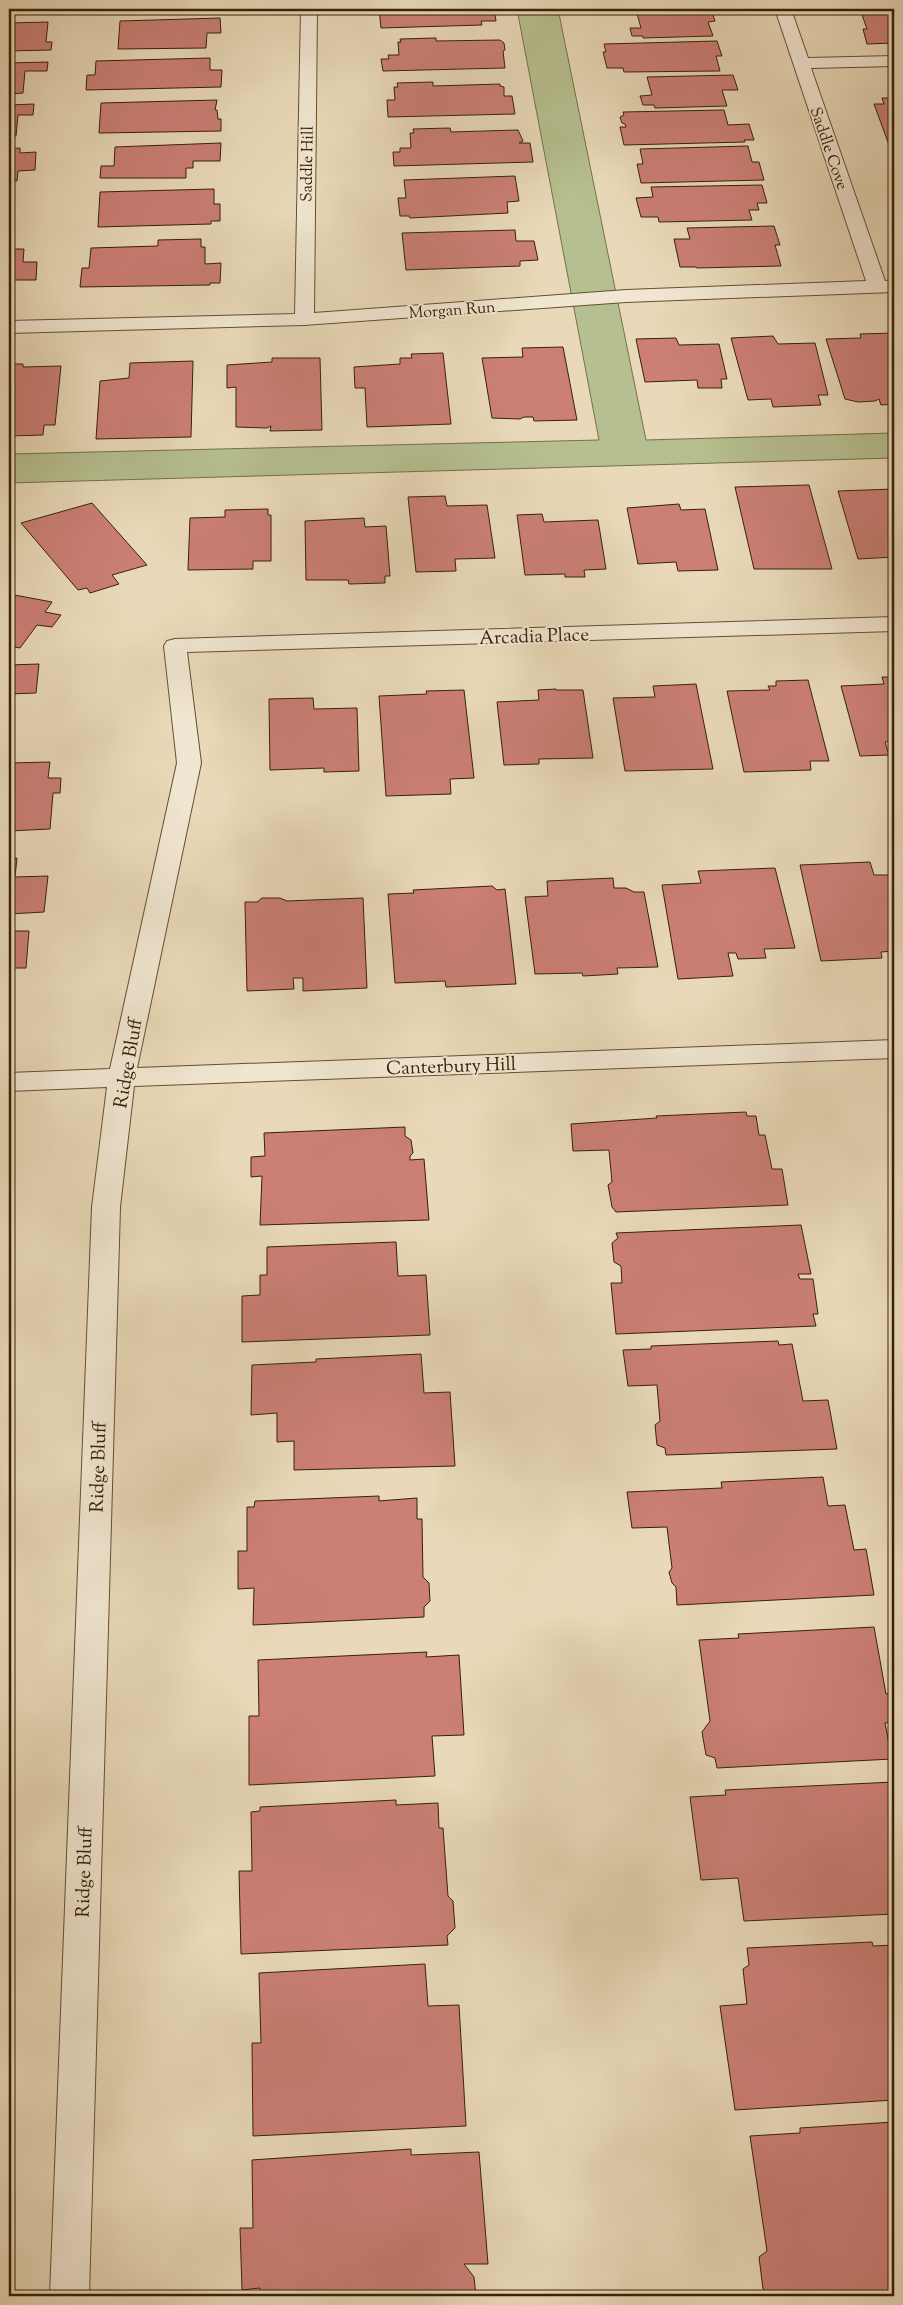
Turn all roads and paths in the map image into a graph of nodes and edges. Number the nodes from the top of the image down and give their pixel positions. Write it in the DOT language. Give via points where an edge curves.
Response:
graph roads {
  1 [pos="309,9"];
  2 [pos="783,9"];
  3 [pos="894,61"];
  4 [pos="802,63"];
  5 [pos="886,286"];
  6 [pos="304,319"];
  7 [pos="9,327"];
  8 [pos="894,624"];
  9 [pos="174,646"];
  10 [pos="893,1054"];
  11 [pos="122,1077"];
  12 [pos="9,1082"];
  13 [pos="68,2296"];
  1 -- 6 [label="street, Saddle Hill"];
  2 -- 4 [label="street, Saddle Cove"];
  3 -- 4 [label="street"];
  4 -- 5 [label="street, Saddle Cove"];
  5 -- 6 [label="street, Morgan Run" via="626,296"];
  6 -- 7 [label="street, Morgan Run"];
  8 -- 9 [label="street, Arcadia Place"];
  9 -- 11 [label="street, Ridge Bluff" via="189,763"];
  10 -- 11 [label="street, Canterbury Hill"];
  11 -- 12 [label="street, Canterbury Hill"];
  11 -- 13 [label="street, Ridge Bluff" via="106,1207"];
}
